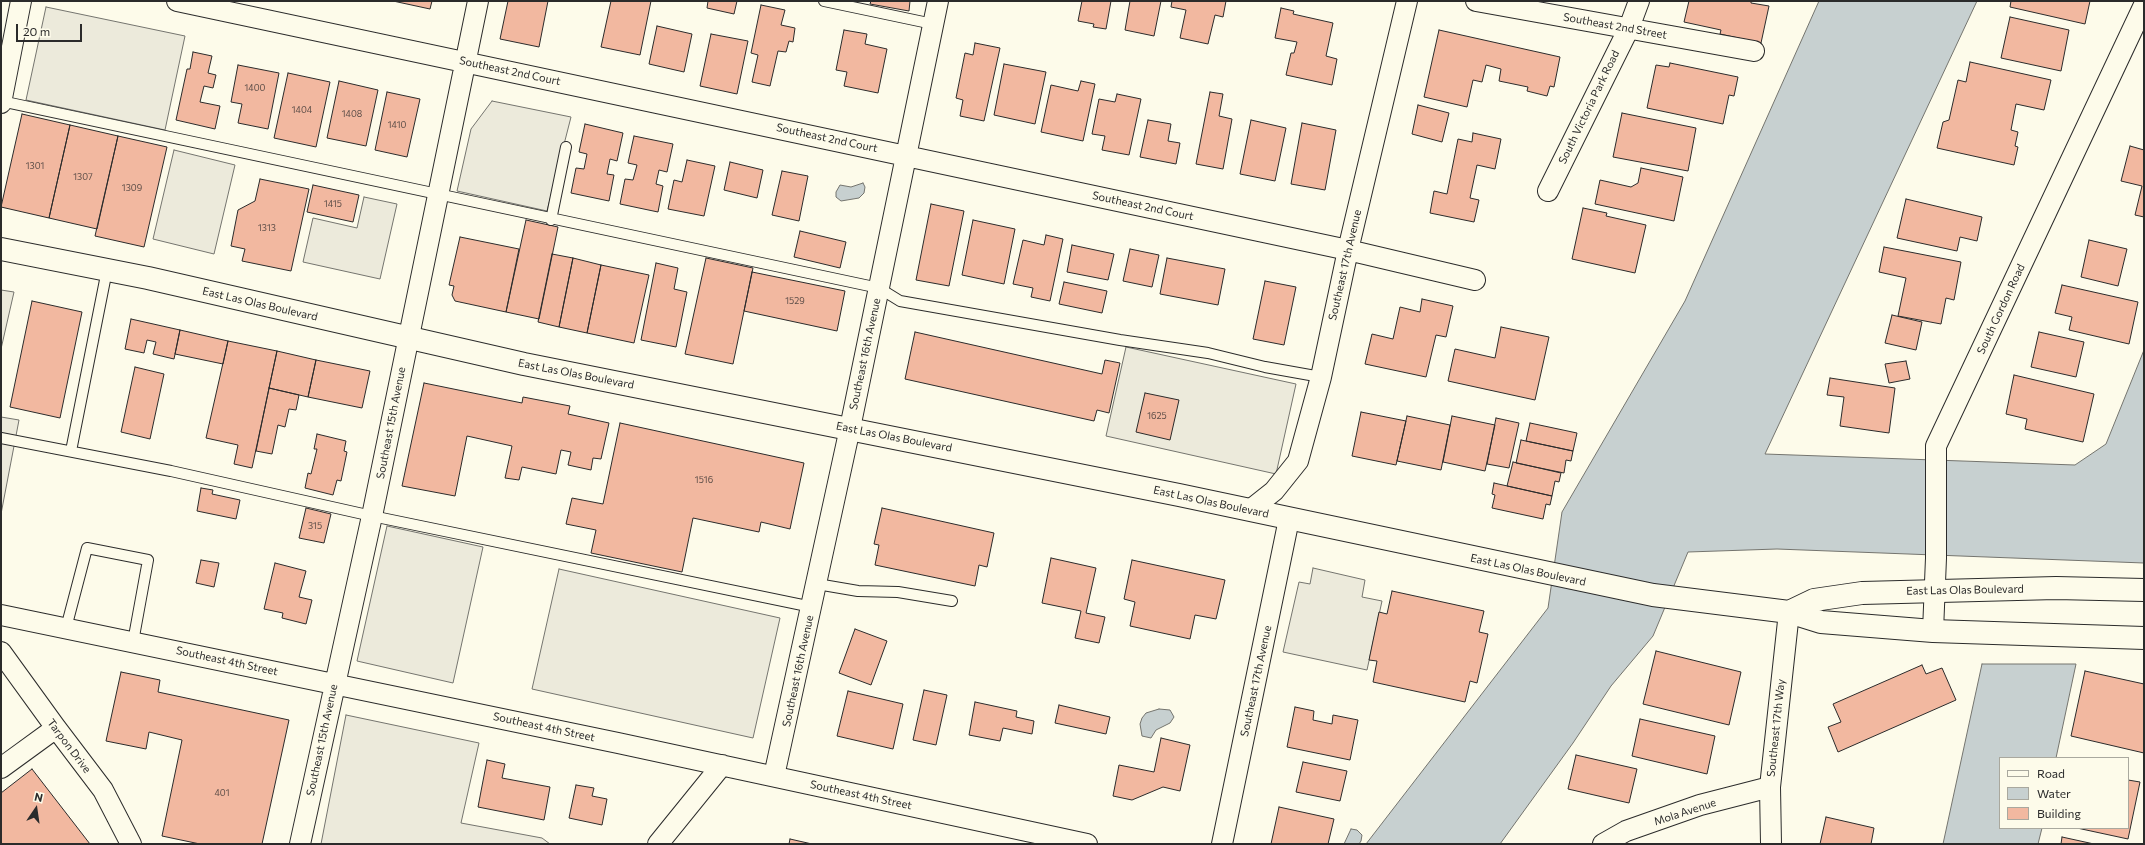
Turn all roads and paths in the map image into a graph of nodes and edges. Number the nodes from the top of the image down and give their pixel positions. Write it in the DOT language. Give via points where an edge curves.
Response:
graph roads {
  1 [pos="21,1"];
  2 [pos="178,1"];
  3 [pos="478,1"];
  4 [pos="824,1"];
  5 [pos="938,1"];
  6 [pos="1407,1"];
  7 [pos="1476,1"];
  8 [pos="1639,1"];
  9 [pos="2144,5"];
  10 [pos="933,24"];
  11 [pos="1628,28"];
  12 [pos="1754,52"];
  13 [pos="465,62"];
  14 [pos="1,102"];
  15 [pos="566,147"];
  16 [pos="905,154"];
  17 [pos="1548,191"];
  18 [pos="439,196"];
  19 [pos="551,220"];
  20 [pos="1,249"];
  21 [pos="1348,250"];
  22 [pos="107,270"];
  23 [pos="1475,280"];
  24 [pos="879,288"];
  25 [pos="408,338"];
  26 [pos="1321,377"];
  27 [pos="850,428"];
  28 [pos="1,438"];
  29 [pos="71,451"];
  30 [pos="1250,510"];
  31 [pos="372,516"];
  32 [pos="1289,519"];
  33 [pos="817,584"];
  34 [pos="1934,590"];
  35 [pos="2144,590"];
  36 [pos="952,601"];
  37 [pos="812,607"];
  38 [pos="1789,612"];
  39 [pos="1,615"];
  40 [pos="66,628"];
  41 [pos="1933,631"];
  42 [pos="2144,638"];
  43 [pos="133,642"];
  44 [pos="1,652"];
  45 [pos="334,683"];
  46 [pos="56,728"];
  47 [pos="722,765"];
  48 [pos="1,768"];
  49 [pos="774,776"];
  50 [pos="1770,787"];
  51 [pos="131,844"];
  52 [pos="300,844"];
  53 [pos="658,844"];
  54 [pos="1087,844"];
  55 [pos="1222,844"];
  56 [pos="1603,844"];
  57 [pos="1771,844"];
  1 -- 14 [label="street"];
  2 -- 13 [label="street, Southeast 2nd Court"];
  3 -- 13 [label="street, Southeast 15th Avenue"];
  4 -- 10 [label="lane"];
  5 -- 10 [label="street, Southeast 16th Avenue"];
  6 -- 21 [label="street, Southeast 17th Avenue"];
  7 -- 11 [label="street, Southeast 2nd Street"];
  8 -- 11 [label="street, South Victoria Park Road"];
  9 -- 34 [label="street, South Gordon Road" via="1936,446"];
  10 -- 16 [label="street, Southeast 16th Avenue"];
  11 -- 12 [label="street, Southeast 2nd Street"];
  11 -- 17 [label="street, South Victoria Park Road"];
  13 -- 16 [label="street, Southeast 2nd Court"];
  13 -- 18 [label="street, Southeast 15th Avenue"];
  14 -- 18 [label="lane"];
  15 -- 19 [label="lane"];
  16 -- 21 [label="street, Southeast 2nd Court"];
  16 -- 24 [label="street, Southeast 16th Avenue"];
  18 -- 19 [label="lane"];
  18 -- 25 [label="street, Southeast 15th Avenue"];
  19 -- 24 [label="lane"];
  20 -- 22 [label="main road, East Las Olas Boulevard"];
  21 -- 23 [label="street, Southeast 2nd Court"];
  21 -- 26 [label="street, Southeast 17th Avenue"];
  22 -- 25 [label="main road, East Las Olas Boulevard"];
  22 -- 29 [label="lane"];
  24 -- 26 [label="lane" via="900,301 1208,353"];
  24 -- 27 [label="street, Southeast 16th Avenue"];
  25 -- 27 [label="main road, East Las Olas Boulevard" via="524,364"];
  25 -- 31 [label="street, Southeast 15th Avenue"];
  26 -- 30 [label="street, Southeast 17th Avenue" via="1298,461 1274,491"];
  27 -- 30 [label="main road, East Las Olas Boulevard"];
  27 -- 33 [label="street, Southeast 16th Avenue"];
  28 -- 29 [label="lane"];
  29 -- 31 [label="lane"];
  30 -- 32 [label="main road, East Las Olas Boulevard"];
  31 -- 37 [label="lane"];
  31 -- 45 [label="street, Southeast 15th Avenue"];
  32 -- 38 [label="main road, East Las Olas Boulevard" via="1654,595"];
  32 -- 55 [label="street, Southeast 17th Avenue"];
  33 -- 36 [label="lane" via="858,591 898,592"];
  33 -- 37 [label="street, Southeast 16th Avenue"];
  34 -- 35 [label="main road, East Las Olas Boulevard"];
  34 -- 38 [label="main road, East Las Olas Boulevard" via="1862,593 1824,598"];
  34 -- 41 [label="street, South Gordon Road"];
  37 -- 49 [label="street, Southeast 16th Avenue"];
  38 -- 41 [label="main road, East Las Olas Boulevard" via="1821,622"];
  38 -- 50 [label="street, Southeast 17th Way"];
  39 -- 40 [label="street, Southeast 4th Street"];
  40 -- 43 [label="street, Southeast 4th Street"];
  40 -- 43 [label="lane" via="87,548 141,558 148,560"];
  41 -- 42 [label="main road, East Las Olas Boulevard"];
  43 -- 45 [label="street, Southeast 4th Street"];
  44 -- 46 [label="street, Tarpon Drive"];
  45 -- 47 [label="street, Southeast 4th Street"];
  45 -- 52 [label="street, Southeast 15th Avenue"];
  46 -- 48 [label="street"];
  46 -- 51 [label="street, Tarpon Drive" via="103,790"];
  47 -- 49 [label="street, Southeast 4th Street"];
  47 -- 53 [label="street"];
  49 -- 54 [label="street, Southeast 4th Street"];
  50 -- 56 [label="street, Mola Avenue" via="1700,805 1626,831"];
  50 -- 57 [label="street, Southeast 17th Way"];
}
